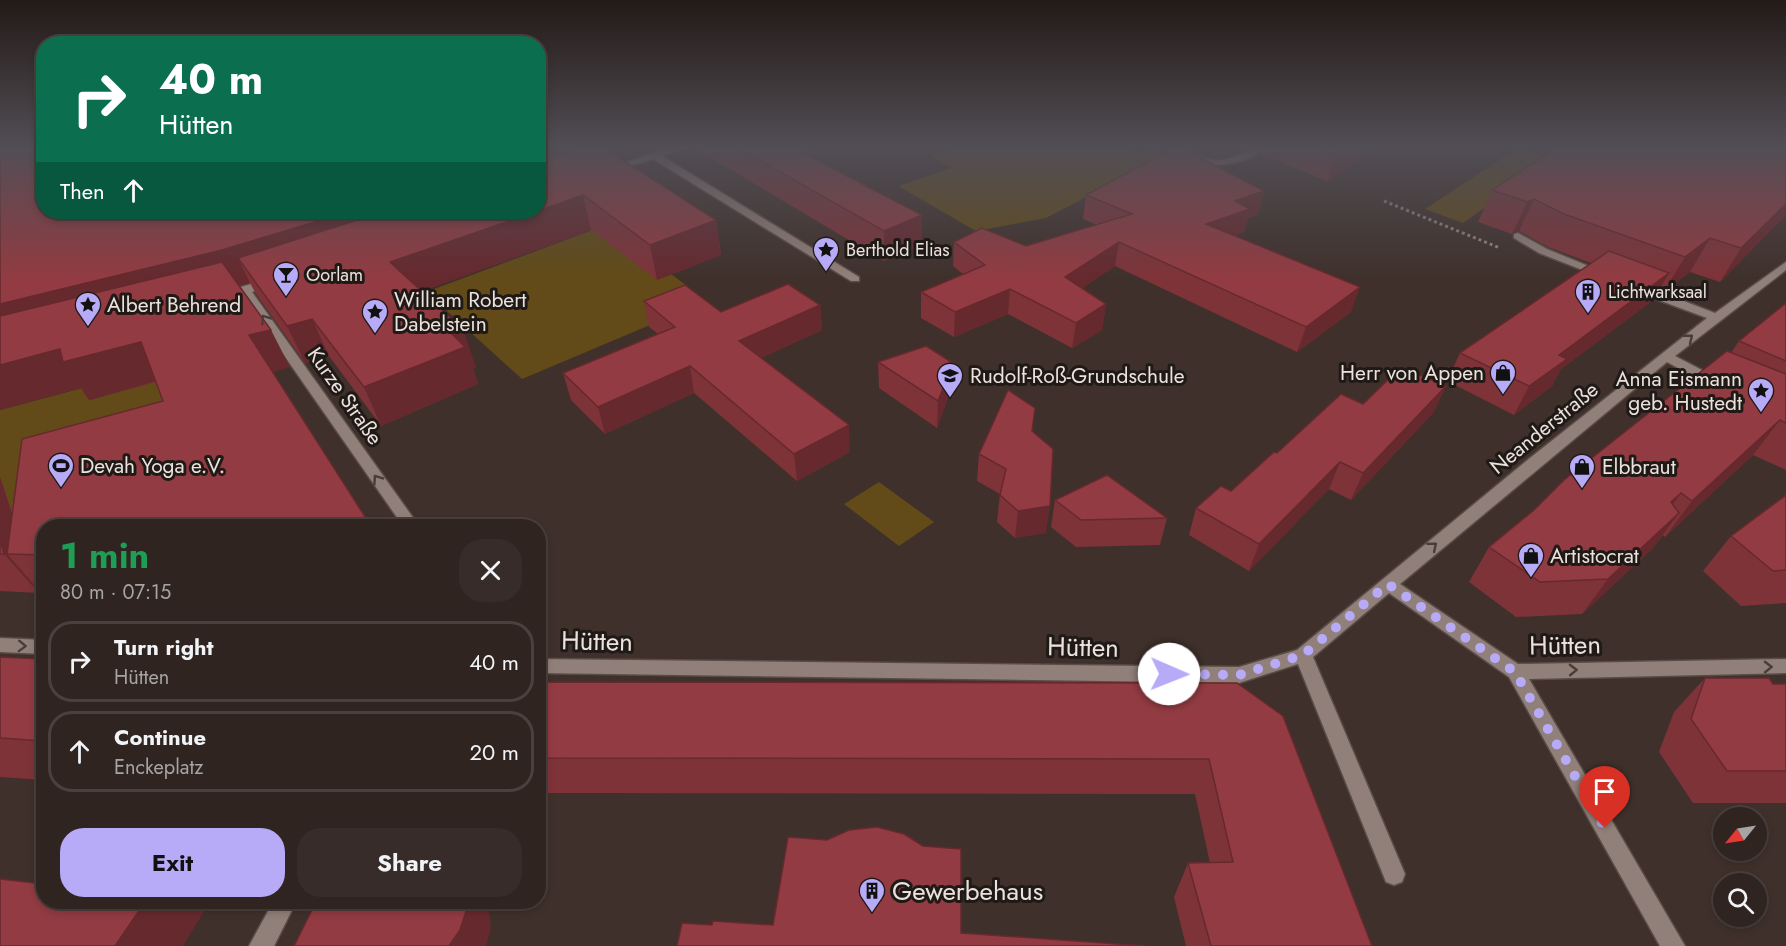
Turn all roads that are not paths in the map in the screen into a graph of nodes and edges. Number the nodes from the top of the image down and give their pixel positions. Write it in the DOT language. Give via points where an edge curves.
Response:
graph roads {
  1 [pos="711,190"];
  2 [pos="1518,236"];
  3 [pos="1786,265"];
  4 [pos="1609,277"];
  5 [pos="855,279"];
  6 [pos="279,280"];
  7 [pos="1631,285"];
  8 [pos="245,291"];
  9 [pos="211,300"];
  10 [pos="1715,317"];
  11 [pos="1666,356"];
  12 [pos="1732,390"];
  13 [pos="406,519"];
  14 [pos="1388,584"];
  15 [pos="0,645"];
  16 [pos="36,646"];
  17 [pos="1303,655"];
  18 [pos="546,666"];
  19 [pos="1786,666"];
  20 [pos="1515,672"];
  21 [pos="1394,874"];
  22 [pos="281,909"];
  23 [pos="261,946"];
  24 [pos="1673,946"];
  1 -- 5 [label="street"];
  2 -- 4 [label="street" via="1543,251"];
  3 -- 10 [label="street, Neanderstraße"];
  6 -- 8 [label="street"];
  7 -- 10 [label="street"];
  8 -- 9 [label="street"];
  13 -- 8 [label="street, Kurze Straße, one-way"];
  11 -- 10 [label="street, Neanderstraße, one-way"];
  11 -- 12 [label="street"];
  14 -- 11 [label="street, Neanderstraße, one-way"];
  14 -- 17 [label="street, Hütten"];
  14 -- 20 [label="street, Hütten"];
  15 -- 16 [label="street, one-way"];
  17 -- 18 [label="street, Hütten" via="1239,675"];
  17 -- 21 [label="street"];
  20 -- 19 [label="street, Hütten, one-way"];
  20 -- 24 [label="street"];
  22 -- 23 [label="street"];
}
